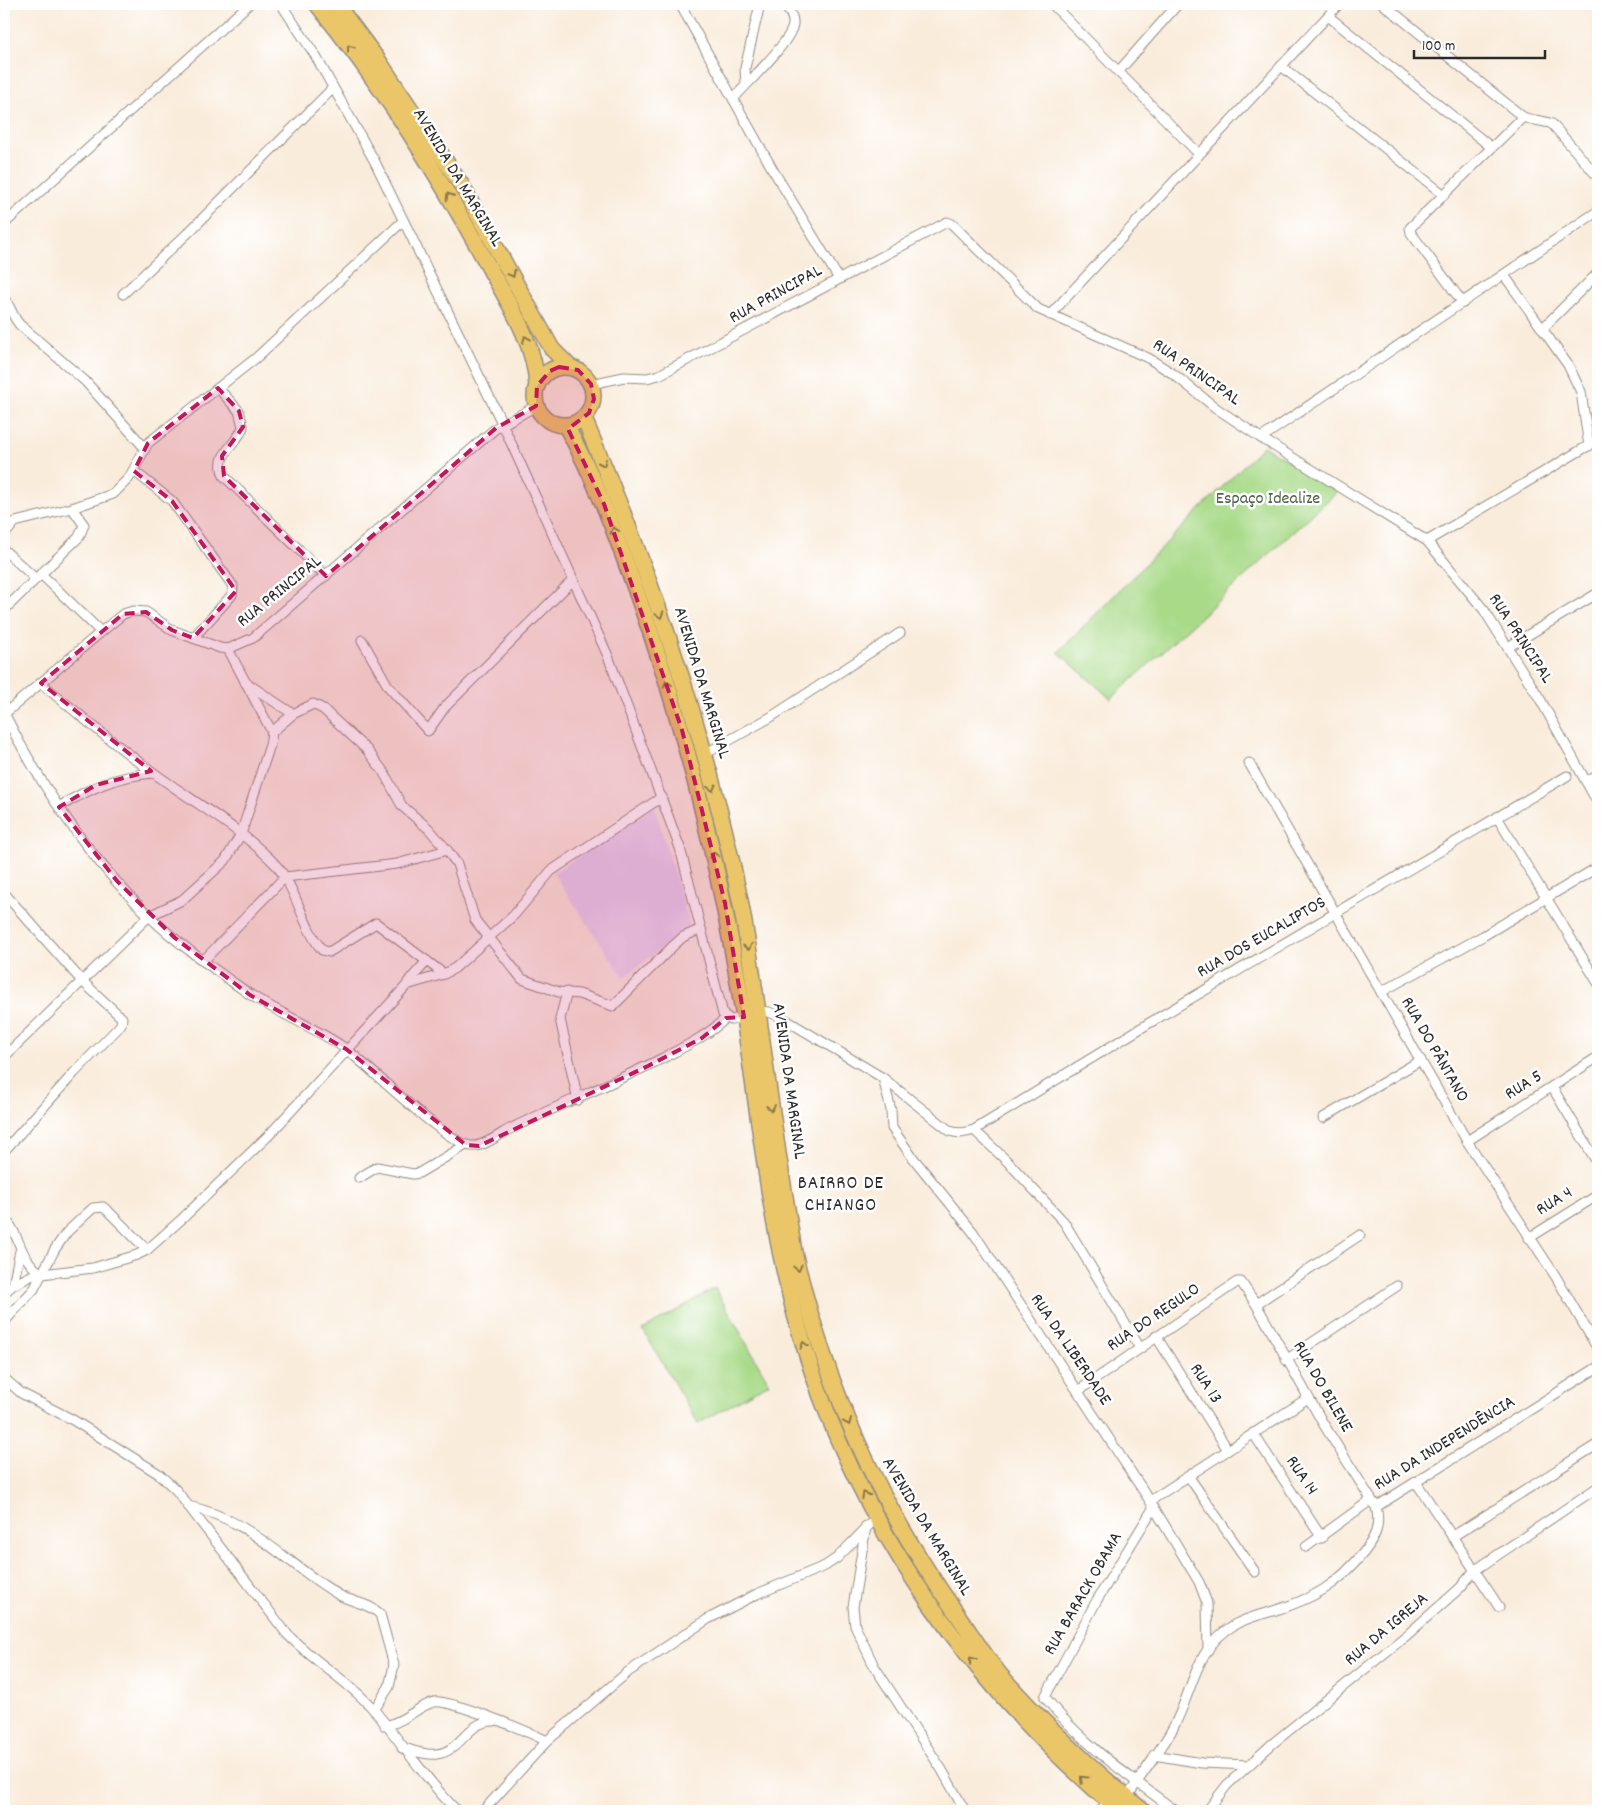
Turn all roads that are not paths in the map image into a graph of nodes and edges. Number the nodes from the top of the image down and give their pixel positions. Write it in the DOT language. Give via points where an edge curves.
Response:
graph roads {
  1 [pos="249,4"];
  2 [pos="281,4"];
  3 [pos="317,4"];
  4 [pos="336,4"];
  5 [pos="680,4"];
  6 [pos="760,4"];
  7 [pos="783,4"];
  8 [pos="1052,4"];
  9 [pos="1178,4"];
  10 [pos="1339,4"];
  11 [pos="1383,4"];
  12 [pos="1328,16"];
  13 [pos="1281,66"];
  14 [pos="1118,72"];
  15 [pos="746,84"];
  16 [pos="333,88"];
  17 [pos="734,98"];
  18 [pos="1523,117"];
  19 [pos="1491,147"];
  20 [pos="1199,154"];
  21 [pos="1598,177"];
  22 [pos="1443,194"];
  23 [pos="1598,211"];
  24 [pos="403,221"];
  25 [pos="4,224"];
  26 [pos="1598,273"];
  27 [pos="1504,275"];
  28 [pos="839,279"];
  29 [pos="123,294"];
  30 [pos="4,298"];
  31 [pos="1463,303"];
  32 [pos="1050,315"];
  33 [pos="1543,328"];
  34 [pos="570,367"];
  35 [pos="591,384"];
  36 [pos="537,386"];
  37 [pos="218,388"];
  38 [pos="536,406"];
  39 [pos="584,419"];
  40 [pos="502,423"];
  41 [pos="566,426"];
  42 [pos="1261,438"];
  43 [pos="1598,440"];
  44 [pos="1589,446"];
  45 [pos="144,447"];
  46 [pos="134,471"];
  47 [pos="72,508"];
  48 [pos="4,535"];
  49 [pos="1427,541"];
  50 [pos="4,550"];
  51 [pos="39,576"];
  52 [pos="326,576"];
  53 [pos="573,580"];
  54 [pos="1598,593"];
  55 [pos="4,610"];
  56 [pos="101,632"];
  57 [pos="900,633"];
  58 [pos="193,638"];
  59 [pos="362,640"];
  60 [pos="1508,647"];
  61 [pos="228,649"];
  62 [pos="245,682"];
  63 [pos="41,683"];
  64 [pos="4,714"];
  65 [pos="293,714"];
  66 [pos="272,732"];
  67 [pos="703,755"];
  68 [pos="1574,759"];
  69 [pos="1249,763"];
  70 [pos="153,773"];
  71 [pos="1567,776"];
  72 [pos="1598,776"];
  73 [pos="1585,779"];
  74 [pos="662,797"];
  75 [pos="1598,803"];
  76 [pos="59,807"];
  77 [pos="1497,817"];
  78 [pos="241,834"];
  79 [pos="447,850"];
  80 [pos="1598,867"];
  81 [pos="285,877"];
  82 [pos="4,892"];
  83 [pos="1546,898"];
  84 [pos="1336,914"];
  85 [pos="149,916"];
  86 [pos="701,929"];
  87 [pos="490,938"];
  88 [pos="203,961"];
  89 [pos="427,961"];
  90 [pos="444,974"];
  91 [pos="82,981"];
  92 [pos="1598,983"];
  93 [pos="407,984"];
  94 [pos="567,992"];
  95 [pos="1381,992"];
  96 [pos="759,1011"];
  97 [pos="744,1017"];
  98 [pos="726,1018"];
  99 [pos="346,1049"];
  100 [pos="4,1057"];
  101 [pos="1598,1058"];
  102 [pos="1421,1060"];
  103 [pos="883,1078"];
  104 [pos="1552,1087"];
  105 [pos="578,1100"];
  106 [pos="1324,1118"];
  107 [pos="974,1130"];
  108 [pos="1467,1141"];
  109 [pos="466,1145"];
  110 [pos="4,1151"];
  111 [pos="1598,1164"];
  112 [pos="359,1178"];
  113 [pos="1598,1195"];
  114 [pos="4,1217"];
  115 [pos="1360,1235"];
  116 [pos="1529,1238"];
  117 [pos="147,1250"];
  118 [pos="20,1251"];
  119 [pos="42,1273"];
  120 [pos="1241,1282"];
  121 [pos="13,1285"];
  122 [pos="1397,1286"];
  123 [pos="4,1293"];
  124 [pos="1256,1304"];
  125 [pos="4,1322"];
  126 [pos="1156,1336"];
  127 [pos="1140,1348"];
  128 [pos="1598,1349"];
  129 [pos="1286,1360"];
  130 [pos="1598,1367"];
  131 [pos="4,1378"];
  132 [pos="1078,1391"];
  133 [pos="1308,1398"];
  134 [pos="1253,1433"];
  135 [pos="1598,1444"];
  136 [pos="1228,1450"];
  137 [pos="1189,1477"];
  138 [pos="1416,1482"];
  139 [pos="1598,1487"];
  140 [pos="1152,1504"];
  141 [pos="1373,1504"];
  142 [pos="188,1506"];
  143 [pos="871,1521"];
  144 [pos="1452,1537"];
  145 [pos="1322,1538"];
  146 [pos="1306,1548"];
  147 [pos="1474,1571"];
  148 [pos="1255,1572"];
  149 [pos="1498,1608"];
  150 [pos="1208,1651"];
  151 [pos="374,1710"];
  152 [pos="500,1721"];
  153 [pos="385,1726"];
  154 [pos="548,1741"];
  155 [pos="402,1748"];
  156 [pos="1154,1755"];
  157 [pos="1249,1765"];
  158 [pos="1136,1782"];
  159 [pos="1126,1798"];
  160 [pos="1110,1808"];
  161 [pos="457,1811"];
  162 [pos="483,1811"];
  163 [pos="965,1811"];
  164 [pos="1143,1811"];
  165 [pos="1176,1811"];
  166 [pos="1207,1811"];
  1 -- 25 [label="street"];
  2 -- 16 [label="street"];
  36 -- 3 [label="main road, AVENIDA DA MARGINAL, one-way" via="534,359 521,328 465,222 403,124"];
  4 -- 34 [label="main road, AVENIDA DA MARGINAL, one-way" via="462,186 552,349"];
  5 -- 17 [label="street"];
  6 -- 15 [label="street" via="745,68"];
  7 -- 15 [label="street" via="794,23 790,36"];
  8 -- 14 [label="street"];
  9 -- 14 [label="street"];
  10 -- 12 [label="street"];
  11 -- 18 [label="street"];
  12 -- 13 [label="street"];
  12 -- 19 [label="street"];
  13 -- 20 [label="street"];
  13 -- 22 [label="street"];
  14 -- 20 [label="street"];
  15 -- 17 [label="street"];
  16 -- 24 [label="street" via="375,162"];
  16 -- 29 [label="street"];
  17 -- 28 [label="street"];
  18 -- 19 [label="street"];
  18 -- 21 [label="street" via="1552,124"];
  19 -- 22 [label="street"];
  20 -- 32 [label="street"];
  22 -- 31 [label="street" via="1410,230"];
  23 -- 27 [label="street"];
  24 -- 37 [label="street" via="256,358"];
  24 -- 40 [label="street"];
  26 -- 33 [label="street"];
  27 -- 31 [label="street"];
  27 -- 33 [label="street"];
  28 -- 32 [label="street, RUA PRINCIPAL" via="947,222 1028,301"];
  28 -- 35 [label="street, RUA PRINCIPAL" via="658,374"];
  30 -- 45 [label="street" via="12,317 85,381"];
  31 -- 42 [label="street"];
  32 -- 42 [label="street, RUA PRINCIPAL" via="1148,358"];
  33 -- 44 [label="street" via="1568,365 1581,392"];
  34 -- 35 [label="main road" via="586,376"];
  34 -- 36 [label="main road" via="550,371"];
  35 -- 39 [label="main road" via="594,399"];
  36 -- 38 [label="main road"];
  37 -- 45 [label="street"];
  37 -- 52 [label="street" via="239,411 244,427 222,456 220,463 224,476"];
  38 -- 40 [label="street, RUA PRINCIPAL"];
  38 -- 41 [label="main road" via="548,421"];
  39 -- 41 [label="main road"];
  39 -- 67 [label="main road, AVENIDA DA MARGINAL, one-way" via="648,578"];
  40 -- 52 [label="street, RUA PRINCIPAL"];
  40 -- 53 [label="street"];
  97 -- 41 [label="main road, AVENIDA DA MARGINAL, one-way" via="725,903 682,730 652,634 608,513"];
  42 -- 49 [label="street, RUA PRINCIPAL"];
  43 -- 44 [label="street"];
  44 -- 49 [label="street"];
  45 -- 46 [label="street"];
  46 -- 47 [label="street" via="113,494"];
  46 -- 58 [label="street" via="172,501 233,586 232,595"];
  47 -- 48 [label="street" via="15,522"];
  47 -- 51 [label="street" via="83,522 83,530"];
  49 -- 60 [label="street, RUA PRINCIPAL" via="1484,610"];
  50 -- 51 [label="street"];
  51 -- 55 [label="street"];
  51 -- 56 [label="street"];
  52 -- 61 [label="street, RUA PRINCIPAL" via="253,638"];
  53 -- 59 [label="street" via="445,706 428,731 388,686"];
  53 -- 74 [label="street" via="608,656"];
  54 -- 60 [label="street"];
  56 -- 58 [label="street, RUA PRINCIPAL" via="123,614 139,611"];
  56 -- 63 [label="street, RUA PRINCIPAL"];
  57 -- 67 [label="street" via="771,717"];
  58 -- 61 [label="street, RUA PRINCIPAL"];
  60 -- 68 [label="street, RUA PRINCIPAL"];
  61 -- 62 [label="street"];
  62 -- 65 [label="street"];
  62 -- 66 [label="street"];
  63 -- 64 [label="street, RUA PRINCIPAL"];
  63 -- 70 [label="street"];
  64 -- 76 [label="street"];
  65 -- 66 [label="street"];
  65 -- 79 [label="street" via="313,704 323,710 367,750 402,806"];
  66 -- 78 [label="street"];
  67 -- 96 [label="main road, AVENIDA DA MARGINAL, one-way" via="739,899"];
  68 -- 71 [label="street"];
  68 -- 73 [label="street, RUA PRINCIPAL"];
  69 -- 84 [label="street, RUA DO PÂNTANO"];
  70 -- 76 [label="street" via="107,781"];
  70 -- 78 [label="street"];
  71 -- 73 [label="street"];
  71 -- 77 [label="street, RUA DOS EUCALIPTOS"];
  72 -- 73 [label="street"];
  73 -- 75 [label="street, RUA PRINCIPAL"];
  74 -- 86 [label="street" via="680,848"];
  74 -- 87 [label="street" via="550,871 514,915"];
  76 -- 85 [label="street" via="106,868"];
  77 -- 83 [label="street"];
  77 -- 84 [label="street, RUA DOS EUCALIPTOS"];
  78 -- 81 [label="street"];
  78 -- 85 [label="street" via="225,860 192,892"];
  79 -- 81 [label="street" via="397,864"];
  79 -- 87 [label="street" via="457,864 475,920"];
  80 -- 83 [label="street"];
  81 -- 88 [label="street"];
  81 -- 89 [label="street" via="322,950 329,952 376,924"];
  82 -- 91 [label="street"];
  83 -- 92 [label="street"];
  83 -- 95 [label="street"];
  84 -- 95 [label="street, RUA DO PÂNTANO"];
  84 -- 107 [label="street, RUA DOS EUCALIPTOS"];
  85 -- 88 [label="street"];
  85 -- 91 [label="street"];
  86 -- 94 [label="street" via="673,946 613,1006"];
  86 -- 98 [label="street"];
  87 -- 90 [label="street"];
  87 -- 94 [label="street" via="522,979"];
  88 -- 99 [label="street" via="250,994"];
  89 -- 90 [label="street"];
  89 -- 93 [label="street"];
  90 -- 93 [label="street"];
  91 -- 100 [label="street"];
  91 -- 110 [label="street" via="122,1018 121,1024"];
  93 -- 99 [label="street"];
  94 -- 105 [label="street" via="560,1019"];
  95 -- 102 [label="street, RUA DO PÂNTANO"];
  96 -- 103 [label="street" via="781,1017"];
  96 -- 159 [label="main road, AVENIDA DA MARGINAL, one-way" via="794,1252 824,1359 866,1464 888,1508 938,1588 1000,1675"];
  97 -- 98 [label="street"];
  143 -- 97 [label="main road, AVENIDA DA MARGINAL, one-way" via="804,1348 777,1244"];
  98 -- 105 [label="street" via="702,1038"];
  99 -- 109 [label="street" via="426,1117"];
  99 -- 117 [label="street" via="270,1134"];
  101 -- 104 [label="street, RUA 5"];
  102 -- 106 [label="street"];
  102 -- 108 [label="street, RUA DO PÂNTANO"];
  103 -- 107 [label="street" via="950,1131"];
  103 -- 132 [label="street, RUA DA LIBERDADE" via="892,1128 973,1232"];
  104 -- 108 [label="street, RUA 5"];
  104 -- 111 [label="street"];
  105 -- 109 [label="street" via="513,1127 479,1146"];
  107 -- 127 [label="street" via="1064,1222"];
  108 -- 116 [label="street, RUA DO PÂNTANO"];
  109 -- 112 [label="street" via="418,1173 377,1168"];
  113 -- 116 [label="street, RUA 4"];
  114 -- 118 [label="street" via="13,1230"];
  115 -- 124 [label="street"];
  116 -- 128 [label="street, RUA DO PÂNTANO"];
  117 -- 119 [label="street" via="92,1268"];
  117 -- 119 [label="street" via="108,1211 93,1208 60,1240"];
  118 -- 119 [label="street"];
  118 -- 121 [label="street"];
  119 -- 121 [label="street"];
  119 -- 125 [label="street" via="28,1297"];
  120 -- 124 [label="street, RUA DO BILENE"];
  120 -- 126 [label="street, RUA DO REGULO"];
  121 -- 123 [label="street"];
  122 -- 129 [label="street"];
  124 -- 129 [label="street, RUA DO BILENE"];
  126 -- 127 [label="street, RUA DO REGULO"];
  126 -- 136 [label="street, RUA 13"];
  127 -- 132 [label="street, RUA DO REGULO"];
  129 -- 133 [label="street, RUA DO BILENE"];
  130 -- 138 [label="street, RUA DA INDEPENDÊNCIA"];
  131 -- 142 [label="street" via="20,1393 73,1420 147,1466 176,1490"];
  132 -- 140 [label="street, RUA DA LIBERDADE"];
  133 -- 134 [label="street, RUA BARACK OBAMA"];
  133 -- 141 [label="street, RUA DO BILENE"];
  134 -- 136 [label="street, RUA BARACK OBAMA"];
  134 -- 145 [label="street, RUA 14"];
  135 -- 144 [label="street"];
  136 -- 137 [label="street, RUA BARACK OBAMA"];
  137 -- 140 [label="street, RUA BARACK OBAMA"];
  137 -- 148 [label="street"];
  138 -- 141 [label="street, RUA DA INDEPENDÊNCIA"];
  138 -- 144 [label="street"];
  139 -- 147 [label="street, RUA DA IGREJA"];
  140 -- 150 [label="street, RUA DA LIBERDADE" via="1205,1594"];
  140 -- 158 [label="street, RUA BARACK OBAMA" via="1045,1697 1068,1723"];
  141 -- 145 [label="street"];
  141 -- 150 [label="street, RUA DA INDEPENDÊNCIA" via="1379,1518 1376,1533 1344,1576 1317,1594 1235,1624 1222,1633"];
  142 -- 151 [label="street" via="287,1634"];
  142 -- 151 [label="street" via="240,1524 306,1574 341,1596 380,1614 394,1665 390,1687"];
  143 -- 154 [label="street" via="826,1566 757,1594 694,1628 628,1672"];
  160 -- 143 [label="main road, AVENIDA DA MARGINAL, one-way" via="1018,1715 982,1673"];
  143 -- 163 [label="street" via="853,1607 855,1626 874,1666"];
  144 -- 147 [label="street"];
  145 -- 146 [label="street"];
  147 -- 149 [label="street"];
  147 -- 157 [label="street, RUA DA IGREJA" via="1420,1624"];
  150 -- 156 [label="street, RUA DA INDEPENDÊNCIA" via="1195,1670 1173,1728"];
  151 -- 153 [label="street"];
  152 -- 153 [label="street" via="436,1702 404,1720"];
  152 -- 154 [label="street"];
  152 -- 155 [label="street" via="476,1724 457,1744 440,1754"];
  153 -- 155 [label="street"];
  154 -- 162 [label="street"];
  155 -- 161 [label="street"];
  156 -- 157 [label="street" via="1202,1763"];
  156 -- 158 [label="street, RUA DA INDEPENDÊNCIA"];
  157 -- 166 [label="street, RUA DA IGREJA" via="1226,1785"];
  158 -- 159 [label="street, RUA DA INDEPENDÊNCIA"];
  158 -- 165 [label="street"];
  159 -- 164 [label="main road, AVENIDA DA MARGINAL"];
}
